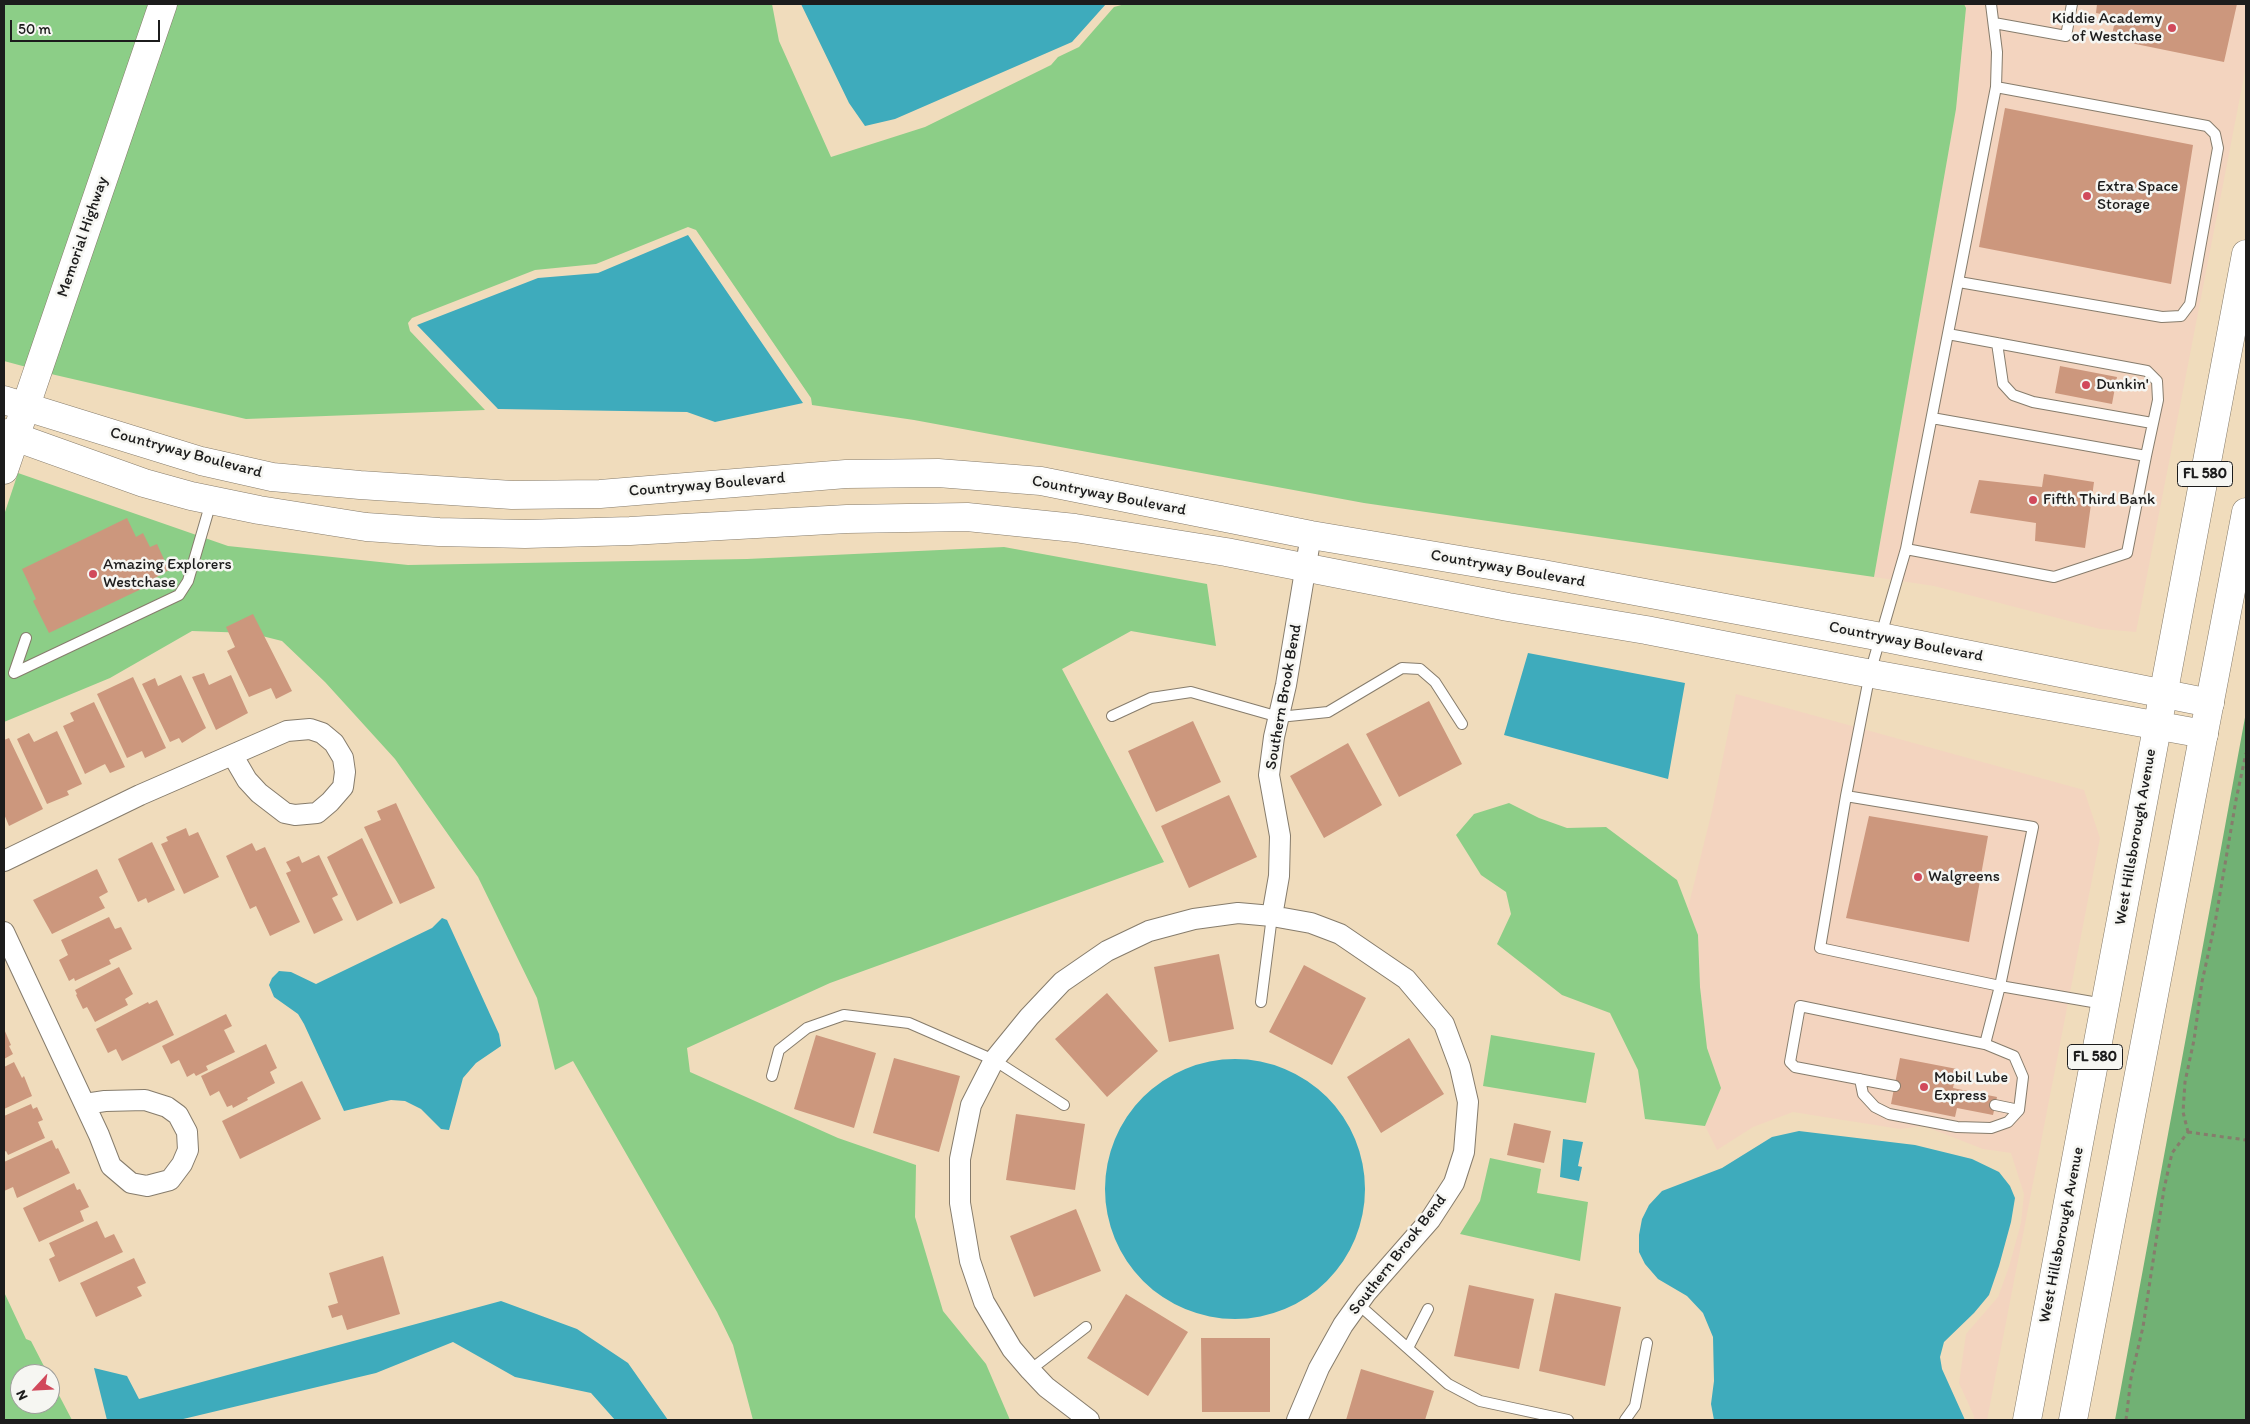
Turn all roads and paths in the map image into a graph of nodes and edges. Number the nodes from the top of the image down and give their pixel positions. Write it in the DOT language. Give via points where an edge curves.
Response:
graph roads {
  1 [pos="163,4"];
  2 [pos="1991,4"];
  3 [pos="2072,4"];
  4 [pos="1994,23"];
  5 [pos="1996,87"];
  6 [pos="2246,254"];
  7 [pos="1959,282"];
  8 [pos="1948,334"];
  9 [pos="1997,343"];
  10 [pos="14,403"];
  11 [pos="1932,418"];
  12 [pos="2152,423"];
  13 [pos="9,435"];
  14 [pos="2146,456"];
  15 [pos="4,470"];
  16 [pos="662,488"];
  17 [pos="212,501"];
  18 [pos="2246,512"];
  19 [pos="664,528"];
  20 [pos="1311,535"];
  21 [pos="1906,549"];
  22 [pos="1306,568"];
  23 [pos="1880,637"];
  24 [pos="26,638"];
  25 [pos="1870,673"];
  26 [pos="2163,693"];
  27 [pos="2210,703"];
  28 [pos="1112,716"];
  29 [pos="1279,717"];
  30 [pos="1462,724"];
  31 [pos="2156,726"];
  32 [pos="2204,734"];
  33 [pos="2246,753"];
  34 [pos="233,756"];
  35 [pos="1846,796"];
  36 [pos="4,860"];
  37 [pos="1272,916"];
  38 [pos="4,932"];
  39 [pos="2000,986"];
  40 [pos="1261,1002"];
  41 [pos="2105,1004"];
  42 [pos="1985,1044"];
  43 [pos="994,1060"];
  44 [pos="772,1076"];
  45 [pos="1860,1079"];
  46 [pos="1894,1086"];
  47 [pos="85,1104"];
  48 [pos="1064,1105"];
  49 [pos="1995,1105"];
  50 [pos="2019,1110"];
  51 [pos="2188,1132"];
  52 [pos="2246,1140"];
  53 [pos="1358,1304"];
  54 [pos="1428,1309"];
  55 [pos="1086,1326"];
  56 [pos="1648,1343"];
  57 [pos="1408,1348"];
  58 [pos="1030,1370"];
  59 [pos="1089,1420"];
  60 [pos="1297,1420"];
  61 [pos="1568,1420"];
  62 [pos="1624,1420"];
  63 [pos="2027,1420"];
  64 [pos="2074,1420"];
  65 [pos="2126,1420"];
  1 -- 10 [label="street, Memorial Highway"];
  2 -- 4 [label="lane"];
  3 -- 4 [label="lane" via="2066,36"];
  4 -- 5 [label="lane"];
  5 -- 7 [label="lane"];
  5 -- 7 [label="lane" via="2207,126 2215,134 2218,148 2190,304 2181,316 2162,318"];
  6 -- 26 [label="street, West Hillsborough Avenue / FL 580"];
  7 -- 8 [label="lane"];
  8 -- 9 [label="lane"];
  8 -- 11 [label="lane"];
  9 -- 12 [label="lane" via="2003,384 2013,395 2033,402"];
  9 -- 12 [label="lane" via="2147,371 2157,381 2158,400"];
  10 -- 13 [label="street, Memorial Highway"];
  10 -- 16 [label="street, Countryway Boulevard" via="201,461 272,477 512,494 600,494"];
  11 -- 14 [label="lane"];
  11 -- 21 [label="lane"];
  12 -- 14 [label="lane"];
  13 -- 15 [label="street, Memorial Highway"];
  13 -- 17 [label="street" via="144,483"];
  14 -- 21 [label="lane" via="2127,554 2054,577"];
  16 -- 19 [label="street"];
  16 -- 20 [label="street, Countryway Boulevard" via="846,474 938,473 1041,481"];
  17 -- 19 [label="street" via="366,527 439,532 524,534"];
  17 -- 24 [label="lane" via="188,581 179,594 14,673"];
  18 -- 27 [label="street, FL 580"];
  19 -- 22 [label="street" via="847,518 967,518 1075,528"];
  20 -- 22 [label="street, Southern Brook Bend"];
  20 -- 23 [label="street, Countryway Boulevard" via="1543,574"];
  21 -- 23 [label="lane"];
  22 -- 25 [label="street"];
  22 -- 29 [label="street, Southern Brook Bend"];
  23 -- 25 [label="lane"];
  23 -- 26 [label="street, Countryway Boulevard"];
  25 -- 31 [label="street"];
  25 -- 35 [label="lane"];
  26 -- 27 [label="street, Countryway Boulevard"];
  26 -- 31 [label="street, West Hillsborough Avenue / FL 580"];
  27 -- 32 [label="street, FL 580"];
  28 -- 29 [label="lane" via="1151,698 1191,692"];
  29 -- 30 [label="lane" via="1328,712 1402,668 1420,669 1436,682"];
  29 -- 37 [label="street, Southern Brook Bend" via="1269,775 1280,836 1279,876"];
  31 -- 32 [label="street"];
  31 -- 41 [label="street, West Hillsborough Avenue / FL 580"];
  32 -- 64 [label="street, FL 580"];
  33 -- 51 [label="path" via="2185,1082 2183,1112"];
  34 -- 34 [label="street" via="288,731 310,729 322,733 334,743 343,758 343,787 317,813 285,813 258,793"];
  34 -- 36 [label="street" via="140,795"];
  35 -- 39 [label="lane" via="1820,948"];
  35 -- 39 [label="lane" via="2034,827"];
  37 -- 40 [label="lane"];
  37 -- 43 [label="street, Southern Brook Bend" via="1238,913 1194,919 1149,931 1107,951 1062,982"];
  37 -- 53 [label="street, Southern Brook Bend" via="1311,923 1340,934 1406,979 1444,1024 1460,1067 1468,1102 1464,1152 1454,1183 1430,1220"];
  38 -- 47 [label="street"];
  39 -- 41 [label="lane"];
  39 -- 42 [label="lane"];
  41 -- 63 [label="street, West Hillsborough Avenue / FL 580"];
  42 -- 45 [label="lane" via="1800,1006 1790,1062 1795,1067"];
  42 -- 50 [label="lane" via="2014,1056 2023,1077"];
  43 -- 44 [label="lane" via="909,1023 844,1015 808,1028 778,1050"];
  43 -- 48 [label="lane"];
  43 -- 58 [label="street, Southern Brook Bend" via="971,1105 960,1159 960,1204 970,1261 984,1302 1012,1349"];
  45 -- 46 [label="lane"];
  45 -- 50 [label="lane" via="1864,1094 1875,1107 1889,1114 1957,1127 1991,1128 2008,1122"];
  47 -- 47 [label="street" via="145,1100 168,1106 187,1132 188,1150 182,1164 170,1180 147,1186 131,1183 111,1166"];
  49 -- 50 [label="lane"];
  51 -- 52 [label="path"];
  51 -- 65 [label="path" via="2172,1153 2164,1189"];
  53 -- 57 [label="lane"];
  53 -- 60 [label="street, Southern Brook Bend" via="1319,1368"];
  54 -- 57 [label="lane"];
  55 -- 58 [label="lane"];
  56 -- 62 [label="lane" via="1635,1406"];
  57 -- 61 [label="lane" via="1448,1384 1480,1402"];
  58 -- 59 [label="street, Southern Brook Bend" via="1046,1387"];
}
